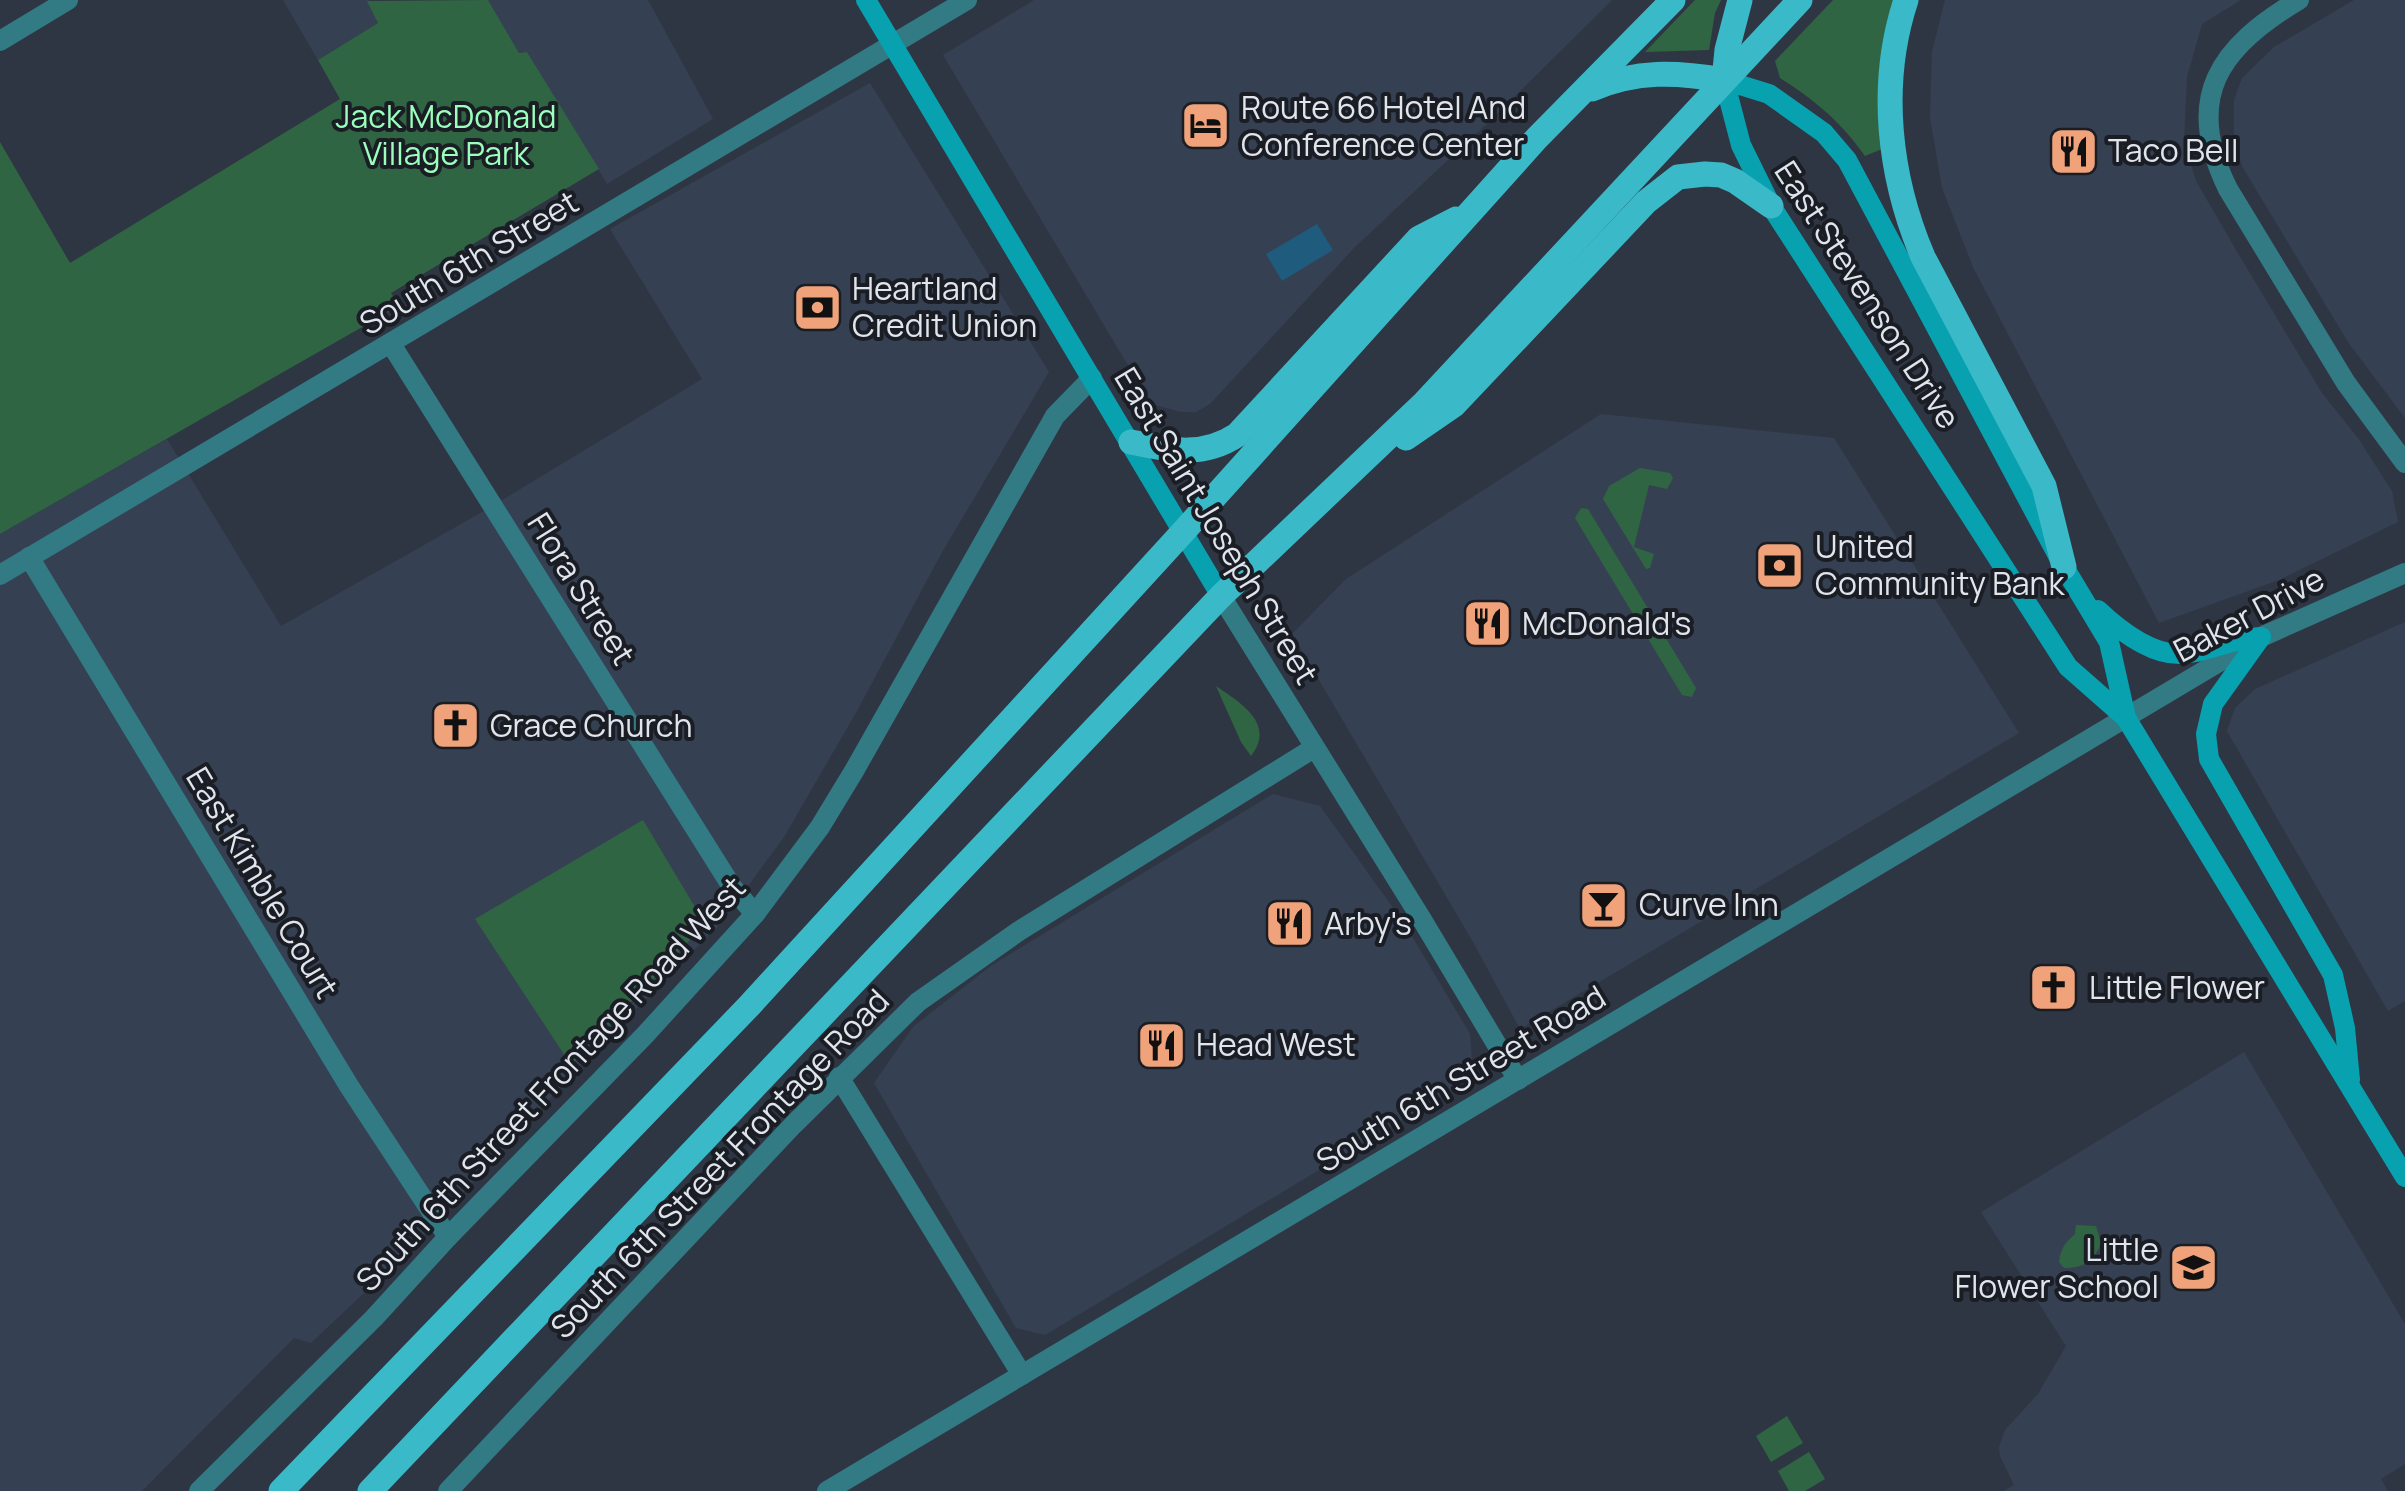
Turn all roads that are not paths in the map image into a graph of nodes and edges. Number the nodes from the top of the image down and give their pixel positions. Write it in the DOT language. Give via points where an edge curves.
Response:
graph roads {
  1 [pos="68,0"];
  2 [pos="866,0"];
  3 [pos="967,0"];
  4 [pos="1673,0"];
  5 [pos="1740,0"];
  6 [pos="1800,0"];
  7 [pos="1906,0"];
  8 [pos="2299,0"];
  9 [pos="0,41"];
  10 [pos="893,45"];
  11 [pos="1724,80"];
  12 [pos="1581,94"];
  13 [pos="1770,206"];
  14 [pos="1474,210"];
  15 [pos="392,344"];
  16 [pos="1092,378"];
  17 [pos="1131,442"];
  18 [pos="2405,463"];
  19 [pos="1352,474"];
  20 [pos="1183,532"];
  21 [pos="29,558"];
  22 [pos="2064,567"];
  23 [pos="2405,573"];
  24 [pos="0,575"];
  25 [pos="2079,592"];
  26 [pos="1221,596"];
  27 [pos="2261,637"];
  28 [pos="2126,718"];
  29 [pos="1314,748"];
  30 [pos="755,914"];
  31 [pos="839,1078"];
  32 [pos="1518,1080"];
  33 [pos="2350,1087"];
  34 [pos="2405,1177"];
  35 [pos="448,1237"];
  36 [pos="1022,1376"];
  37 [pos="200,1491"];
  38 [pos="281,1491"];
  39 [pos="370,1491"];
  40 [pos="448,1491"];
  41 [pos="827,1491"];
  1 -- 9 [label="street"];
  2 -- 10 [label="main road, East Saint Joseph Street"];
  3 -- 10 [label="street, South 6th Street"];
  4 -- 12 [label="main road"];
  5 -- 11 [label="main road"];
  6 -- 11 [label="main road"];
  7 -- 22 [label="main road" via="1891,117 1892,153 1909,222 2044,486"];
  8 -- 18 [label="street" via="2236,45 2207,114 2209,138 2238,204 2346,382"];
  10 -- 15 [label="street, South 6th Street"];
  10 -- 16 [label="main road, East Saint Joseph Street"];
  11 -- 12 [label="main road" via="1644,73"];
  11 -- 13 [label="main road, East Stevenson Drive" via="1740,145"];
  11 -- 19 [label="main road"];
  11 -- 22 [label="main road, East Stevenson Drive" via="1769,94 1824,133 1848,160"];
  12 -- 14 [label="main road"];
  13 -- 19 [label="main road" via="1721,175 1678,177 1646,202 1454,405"];
  13 -- 28 [label="main road, East Stevenson Drive" via="2068,667"];
  14 -- 17 [label="main road" via="1419,238 1238,436 1202,452"];
  14 -- 20 [label="main road"];
  15 -- 21 [label="street, South 6th Street"];
  15 -- 30 [label="street, Flora Street"];
  16 -- 17 [label="main road, East Saint Joseph Street"];
  16 -- 30 [label="street, South 6th Street Frontage Road West" via="1055,416 854,771"];
  17 -- 20 [label="main road, East Saint Joseph Street"];
  19 -- 26 [label="main road"];
  20 -- 26 [label="main road, East Saint Joseph Street"];
  20 -- 38 [label="main road" via="749,1006"];
  21 -- 24 [label="street, South 6th Street"];
  21 -- 35 [label="street, East Kimble Court"];
  22 -- 25 [label="main road, East Stevenson Drive"];
  23 -- 27 [label="street, Baker Drive"];
  25 -- 27 [label="main road" via="2131,636 2170,652 2189,654"];
  25 -- 28 [label="main road, East Stevenson Drive" via="2109,642"];
  26 -- 29 [label="street, East Saint Joseph Street"];
  26 -- 39 [label="main road"];
  27 -- 28 [label="street, Baker Drive"];
  27 -- 33 [label="main road" via="2214,704 2205,746 2333,975"];
  28 -- 32 [label="street, South 6th Street Road"];
  28 -- 33 [label="main road, East Stevenson Drive"];
  29 -- 31 [label="street, South 6th Street Frontage Road" via="962,969"];
  29 -- 32 [label="street, East Saint Joseph Street"];
  30 -- 35 [label="street, South 6th Street Frontage Road West"];
  31 -- 36 [label="street"];
  31 -- 40 [label="street, South 6th Street Frontage Road"];
  32 -- 36 [label="street, South 6th Street Road"];
  33 -- 34 [label="main road, East Stevenson Drive"];
  35 -- 37 [label="street, South 6th Street Frontage Road West"];
  36 -- 41 [label="street, South 6th Street Road"];
}
